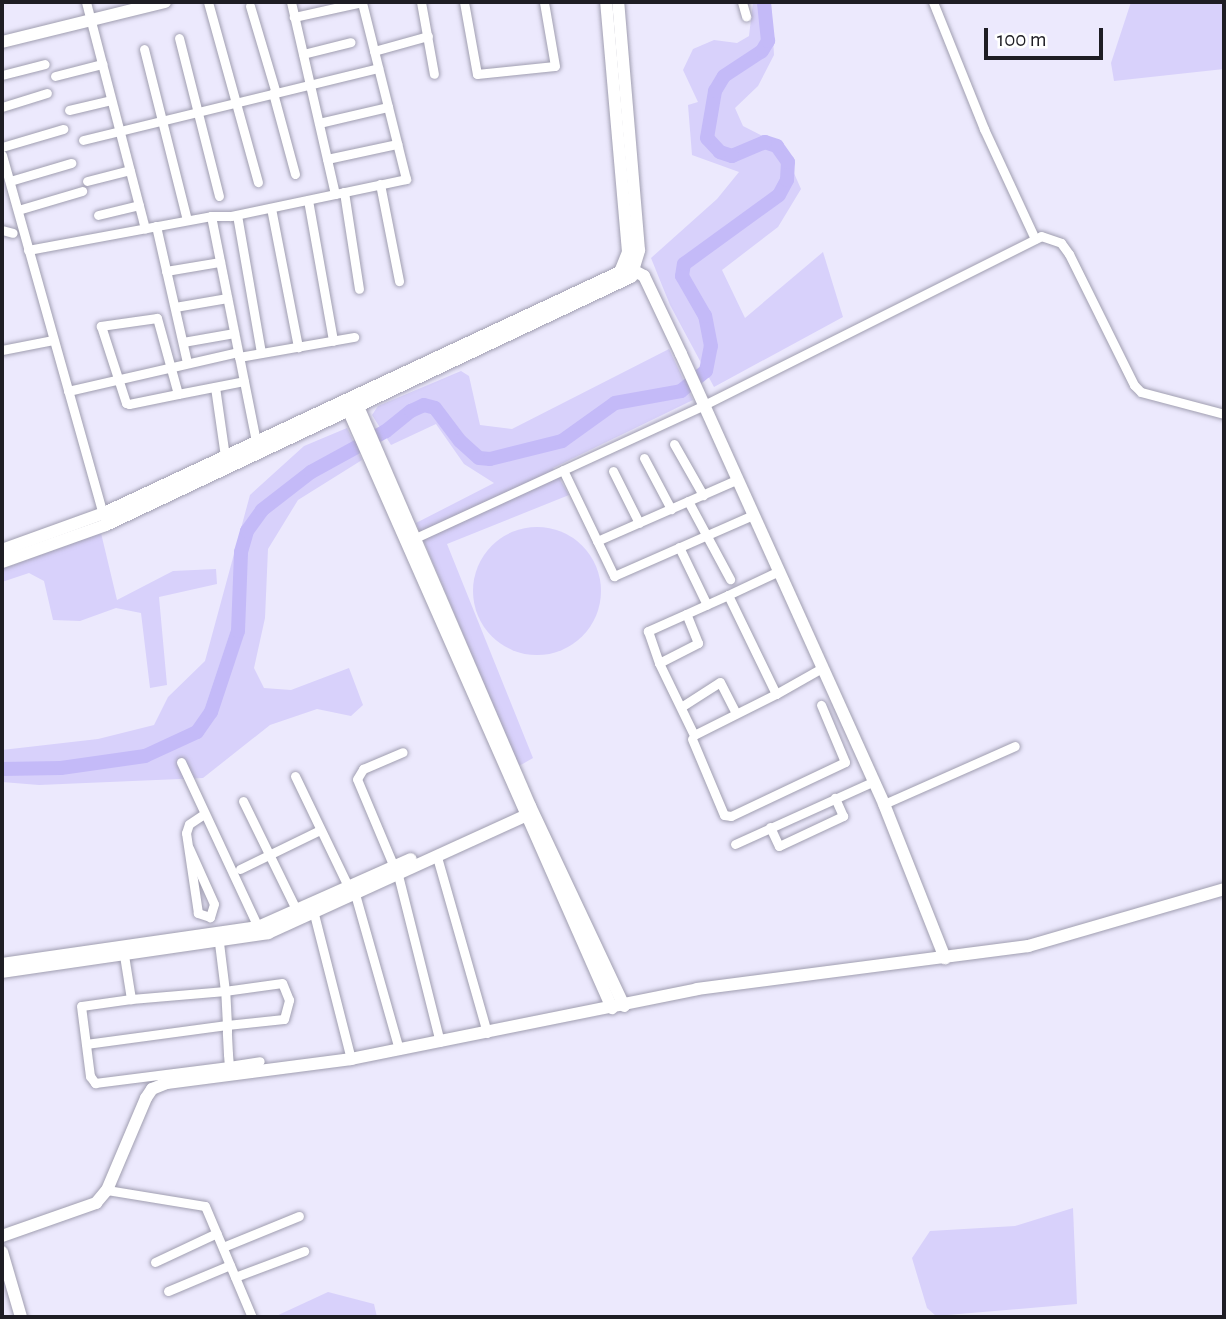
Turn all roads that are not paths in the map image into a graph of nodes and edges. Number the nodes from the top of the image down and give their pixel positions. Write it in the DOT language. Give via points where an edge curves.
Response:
graph roads {
  1 [pos="86,2"];
  2 [pos="165,2"];
  3 [pos="208,2"];
  4 [pos="290,2"];
  5 [pos="422,2"];
  6 [pos="464,2"];
  7 [pos="544,2"];
  8 [pos="606,2"];
  9 [pos="618,2"];
  10 [pos="742,2"];
  11 [pos="933,2"];
  12 [pos="250,6"];
  13 [pos="746,16"];
  14 [pos="294,17"];
  15 [pos="91,24"];
  16 [pos="428,36"];
  17 [pos="179,38"];
  18 [pos="2,42"];
  19 [pos="351,42"];
  20 [pos="144,49"];
  21 [pos="374,51"];
  22 [pos="303,54"];
  23 [pos="45,64"];
  24 [pos="102,64"];
  25 [pos="378,68"];
  26 [pos="434,74"];
  27 [pos="2,75"];
  28 [pos="55,76"];
  29 [pos="310,85"];
  30 [pos="47,93"];
  31 [pos="274,93"];
  32 [pos="111,100"];
  33 [pos="237,102"];
  34 [pos="2,107"];
  35 [pos="388,107"];
  36 [pos="69,110"];
  37 [pos="198,112"];
  38 [pos="162,120"];
  39 [pos="319,123"];
  40 [pos="63,129"];
  41 [pos="119,131"];
  42 [pos="83,139"];
  43 [pos="397,144"];
  44 [pos="2,147"];
  45 [pos="2,155"];
  46 [pos="327,159"];
  47 [pos="71,163"];
  48 [pos="130,170"];
  49 [pos="295,174"];
  50 [pos="6,176"];
  51 [pos="87,181"];
  52 [pos="258,181"];
  53 [pos="380,184"];
  54 [pos="82,191"];
  55 [pos="340,193"];
  56 [pos="219,196"];
  57 [pos="307,200"];
  58 [pos="139,205"];
  59 [pos="271,208"];
  60 [pos="18,210"];
  61 [pos="98,215"];
  62 [pos="237,215"];
  63 [pos="211,216"];
  64 [pos="187,220"];
  65 [pos="156,226"];
  66 [pos="145,228"];
  67 [pos="2,230"];
  68 [pos="13,233"];
  69 [pos="1035,239"];
  70 [pos="29,250"];
  71 [pos="220,262"];
  72 [pos="630,268"];
  73 [pos="166,271"];
  74 [pos="399,281"];
  75 [pos="359,289"];
  76 [pos="227,298"];
  77 [pos="175,307"];
  78 [pos="234,333"];
  79 [pos="354,337"];
  80 [pos="53,340"];
  81 [pos="333,341"];
  82 [pos="183,342"];
  83 [pos="298,347"];
  84 [pos="2,350"];
  85 [pos="261,353"];
  86 [pos="238,355"];
  87 [pos="187,363"];
  88 [pos="170,367"];
  89 [pos="115,379"];
  90 [pos="244,381"];
  91 [pos="215,387"];
  92 [pos="68,391"];
  93 [pos="178,394"];
  94 [pos="702,400"];
  95 [pos="351,404"];
  96 [pos="1224,414"];
  97 [pos="256,442"];
  98 [pos="674,444"];
  99 [pos="225,456"];
  100 [pos="644,458"];
  101 [pos="563,470"];
  102 [pos="613,471"];
  103 [pos="738,479"];
  104 [pos="703,495"];
  105 [pos="688,501"];
  106 [pos="671,509"];
  107 [pos="753,515"];
  108 [pos="105,519"];
  109 [pos="639,523"];
  110 [pos="707,535"];
  111 [pos="410,540"];
  112 [pos="597,541"];
  113 [pos="679,547"];
  114 [pos="2,550"];
  115 [pos="2,562"];
  116 [pos="779,571"];
  117 [pos="730,579"];
  118 [pos="728,595"];
  119 [pos="707,605"];
  120 [pos="686,614"];
  121 [pos="659,663"];
  122 [pos="822,668"];
  123 [pos="776,694"];
  124 [pos="821,705"];
  125 [pos="681,707"];
  126 [pos="735,712"];
  127 [pos="843,717"];
  128 [pos="828,723"];
  129 [pos="692,739"];
  130 [pos="1016,746"];
  131 [pos="402,752"];
  132 [pos="181,762"];
  133 [pos="295,776"];
  134 [pos="872,782"];
  135 [pos="835,798"];
  136 [pos="243,801"];
  137 [pos="884,804"];
  138 [pos="527,811"];
  139 [pos="204,814"];
  140 [pos="770,827"];
  141 [pos="320,830"];
  142 [pos="735,844"];
  143 [pos="189,848"];
  144 [pos="270,854"];
  145 [pos="437,857"];
  146 [pos="240,869"];
  147 [pos="396,871"];
  148 [pos="1224,889"];
  149 [pos="352,891"];
  150 [pos="297,911"];
  151 [pos="314,914"];
  152 [pos="264,928"];
  153 [pos="218,939"];
  154 [pos="123,951"];
  155 [pos="945,958"];
  156 [pos="2,964"];
  157 [pos="2,972"];
  158 [pos="225,991"];
  159 [pos="131,999"];
  160 [pos="618,1007"];
  161 [pos="227,1025"];
  162 [pos="487,1033"];
  163 [pos="440,1042"];
  164 [pos="86,1044"];
  165 [pos="399,1050"];
  166 [pos="351,1059"];
  167 [pos="260,1061"];
  168 [pos="229,1066"];
  169 [pos="107,1190"];
  170 [pos="299,1216"];
  171 [pos="217,1233"];
  172 [pos="2,1236"];
  173 [pos="223,1247"];
  174 [pos="304,1251"];
  175 [pos="2,1252"];
  176 [pos="155,1262"];
  177 [pos="230,1265"];
  178 [pos="236,1277"];
  179 [pos="168,1291"];
  180 [pos="21,1317"];
  181 [pos="252,1317"];
  1 -- 15 [label="street"];
  2 -- 15 [label="street"];
  3 -- 33 [label="street"];
  4 -- 14 [label="street"];
  5 -- 16 [label="street"];
  6 -- 7 [label="street" via="477,74 555,66"];
  8 -- 72 [label="street"];
  9 -- 72 [label="street" via="639,250"];
  10 -- 13 [label="street"];
  11 -- 69 [label="street"];
  12 -- 31 [label="street"];
  14 -- 21 [label="street" via="362,2"];
  14 -- 22 [label="street"];
  15 -- 18 [label="street"];
  15 -- 24 [label="street"];
  16 -- 21 [label="street"];
  16 -- 26 [label="street"];
  17 -- 37 [label="street"];
  19 -- 22 [label="street"];
  20 -- 38 [label="street"];
  21 -- 25 [label="street"];
  22 -- 29 [label="street"];
  23 -- 27 [label="street"];
  24 -- 28 [label="street"];
  24 -- 32 [label="street"];
  25 -- 29 [label="street"];
  25 -- 35 [label="street"];
  29 -- 31 [label="street"];
  29 -- 39 [label="street"];
  30 -- 34 [label="street"];
  31 -- 33 [label="street"];
  31 -- 49 [label="street"];
  32 -- 36 [label="street"];
  32 -- 41 [label="street"];
  33 -- 37 [label="street"];
  33 -- 52 [label="street"];
  35 -- 39 [label="street"];
  35 -- 43 [label="street"];
  37 -- 38 [label="street"];
  37 -- 56 [label="street"];
  38 -- 41 [label="street"];
  38 -- 64 [label="street"];
  39 -- 46 [label="street"];
  40 -- 44 [label="street"];
  41 -- 42 [label="street"];
  41 -- 48 [label="street"];
  43 -- 46 [label="street"];
  43 -- 53 [label="street" via="406,179"];
  45 -- 50 [label="street"];
  46 -- 55 [label="street"];
  47 -- 50 [label="street"];
  48 -- 51 [label="street"];
  48 -- 58 [label="street"];
  50 -- 60 [label="street"];
  53 -- 55 [label="street"];
  53 -- 74 [label="street"];
  54 -- 60 [label="street"];
  55 -- 57 [label="street"];
  55 -- 75 [label="street"];
  57 -- 59 [label="street"];
  57 -- 81 [label="street"];
  58 -- 61 [label="street"];
  58 -- 66 [label="street"];
  59 -- 62 [label="street"];
  59 -- 83 [label="street"];
  60 -- 70 [label="street"];
  62 -- 63 [label="street"];
  62 -- 85 [label="street"];
  63 -- 64 [label="street"];
  63 -- 71 [label="street"];
  64 -- 65 [label="street"];
  65 -- 66 [label="street"];
  65 -- 73 [label="street"];
  66 -- 70 [label="street"];
  67 -- 68 [label="street"];
  69 -- 94 [label="street"];
  69 -- 96 [label="street" via="1046,236 1061,243 1141,391"];
  70 -- 80 [label="street"];
  71 -- 73 [label="street"];
  71 -- 76 [label="street"];
  72 -- 94 [label="street" via="644,276"];
  72 -- 95 [label="street"];
  73 -- 77 [label="street"];
  76 -- 77 [label="street"];
  76 -- 78 [label="street"];
  77 -- 82 [label="street"];
  78 -- 82 [label="street"];
  78 -- 86 [label="street"];
  79 -- 81 [label="street"];
  80 -- 84 [label="street"];
  80 -- 92 [label="street"];
  81 -- 83 [label="street"];
  82 -- 87 [label="street"];
  83 -- 85 [label="street"];
  85 -- 86 [label="street"];
  86 -- 87 [label="street"];
  86 -- 90 [label="street"];
  87 -- 88 [label="street"];
  88 -- 89 [label="street"];
  88 -- 89 [label="street" via="155,317 102,325 99,329"];
  88 -- 93 [label="street"];
  89 -- 92 [label="street"];
  89 -- 93 [label="street" via="126,403"];
  90 -- 91 [label="street"];
  90 -- 97 [label="street"];
  91 -- 93 [label="street"];
  91 -- 99 [label="street"];
  92 -- 108 [label="street"];
  94 -- 101 [label="street"];
  94 -- 103 [label="street"];
  95 -- 97 [label="street"];
  95 -- 108 [label="street"];
  95 -- 111 [label="street"];
  97 -- 99 [label="street"];
  98 -- 104 [label="street"];
  99 -- 108 [label="street"];
  100 -- 106 [label="street"];
  101 -- 111 [label="street"];
  101 -- 112 [label="street"];
  102 -- 109 [label="street"];
  103 -- 104 [label="street"];
  103 -- 107 [label="street"];
  104 -- 105 [label="street"];
  105 -- 106 [label="street"];
  105 -- 110 [label="street"];
  106 -- 109 [label="street"];
  107 -- 110 [label="street"];
  107 -- 116 [label="street"];
  108 -- 114 [label="street"];
  108 -- 115 [label="street"];
  109 -- 112 [label="street"];
  110 -- 113 [label="street"];
  110 -- 117 [label="street"];
  111 -- 138 [label="street"];
  112 -- 113 [label="street" via="614,576"];
  113 -- 119 [label="street"];
  116 -- 118 [label="street"];
  116 -- 122 [label="street"];
  118 -- 119 [label="street"];
  118 -- 123 [label="street"];
  119 -- 120 [label="street"];
  120 -- 121 [label="street" via="698,643"];
  120 -- 121 [label="street" via="648,631"];
  121 -- 125 [label="street"];
  122 -- 123 [label="street"];
  122 -- 127 [label="street"];
  123 -- 126 [label="street"];
  124 -- 128 [label="street"];
  125 -- 126 [label="street" via="694,735"];
  125 -- 126 [label="street" via="720,682"];
  127 -- 128 [label="street"];
  127 -- 134 [label="street"];
  128 -- 129 [label="street" via="845,759 841,766 727,817"];
  130 -- 137 [label="street"];
  131 -- 147 [label="street" via="363,769 357,779"];
  132 -- 139 [label="street"];
  133 -- 141 [label="street"];
  134 -- 135 [label="street"];
  134 -- 137 [label="street"];
  135 -- 140 [label="street"];
  135 -- 140 [label="street" via="843,816 779,846"];
  136 -- 144 [label="street"];
  137 -- 155 [label="street"];
  138 -- 145 [label="street"];
  138 -- 147 [label="street"];
  138 -- 160 [label="street"];
  139 -- 143 [label="street" via="187,828"];
  139 -- 152 [label="street"];
  140 -- 142 [label="street"];
  141 -- 144 [label="street"];
  141 -- 149 [label="street"];
  143 -- 143 [label="street" via="198,913 210,917 214,904"];
  144 -- 146 [label="street"];
  144 -- 150 [label="street"];
  145 -- 147 [label="street"];
  145 -- 162 [label="street"];
  147 -- 149 [label="street"];
  147 -- 163 [label="street"];
  148 -- 155 [label="street" via="1028,946"];
  149 -- 150 [label="street"];
  149 -- 151 [label="street"];
  149 -- 165 [label="street"];
  150 -- 152 [label="street"];
  151 -- 152 [label="street"];
  151 -- 166 [label="street"];
  152 -- 153 [label="street"];
  153 -- 154 [label="street"];
  153 -- 158 [label="street"];
  154 -- 156 [label="street"];
  154 -- 157 [label="street"];
  154 -- 159 [label="street"];
  155 -- 160 [label="street" via="697,989"];
  158 -- 159 [label="street"];
  158 -- 161 [label="street"];
  158 -- 161 [label="street" via="282,984 289,1000 284,1019"];
  159 -- 164 [label="street" via="82,1006"];
  160 -- 162 [label="street"];
  161 -- 164 [label="street"];
  161 -- 168 [label="street"];
  162 -- 163 [label="street"];
  163 -- 165 [label="street"];
  164 -- 168 [label="street" via="95,1083"];
  165 -- 166 [label="street"];
  166 -- 169 [label="street" via="152,1089"];
  167 -- 168 [label="street"];
  169 -- 171 [label="street" via="172,1203 200,1203"];
  169 -- 172 [label="street" via="82,1210"];
  170 -- 173 [label="street"];
  171 -- 173 [label="street"];
  171 -- 176 [label="street"];
  173 -- 177 [label="street"];
  174 -- 178 [label="street"];
  175 -- 180 [label="street"];
  177 -- 178 [label="street"];
  177 -- 179 [label="street"];
  178 -- 181 [label="street"];
}
